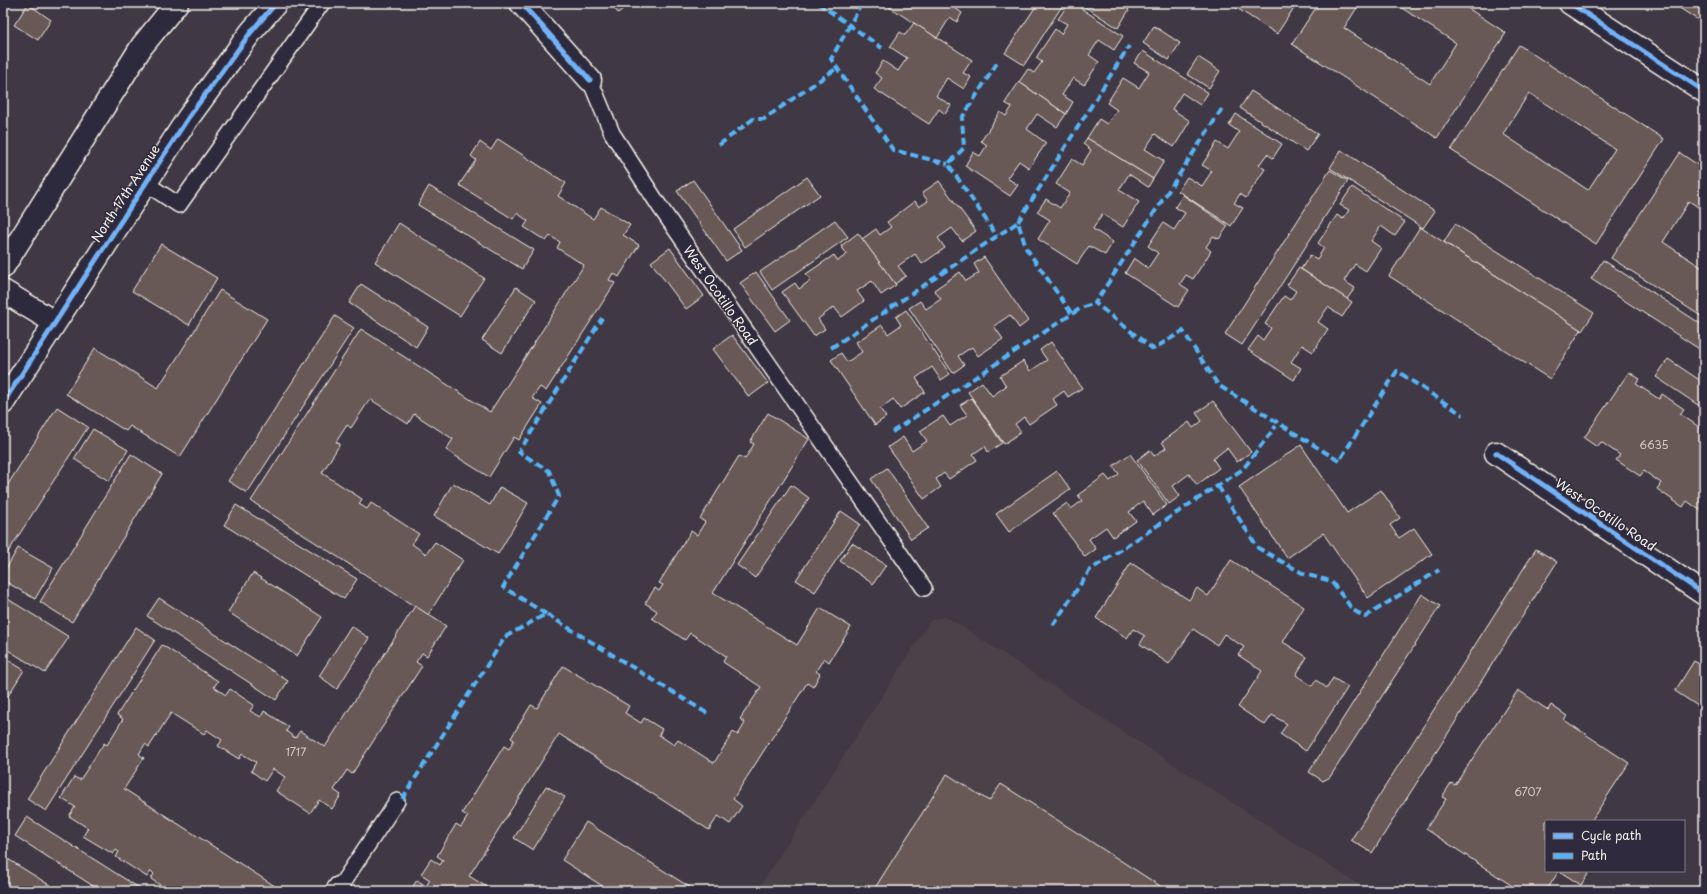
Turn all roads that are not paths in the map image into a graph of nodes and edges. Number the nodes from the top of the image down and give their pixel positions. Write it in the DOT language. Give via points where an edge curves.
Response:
graph roads {
  1 [pos="177,3"];
  2 [pos="276,3"];
  3 [pos="322,3"];
  4 [pos="521,3"];
  5 [pos="1570,3"];
  6 [pos="590,80"];
  7 [pos="1704,91"];
  8 [pos="145,183"];
  9 [pos="3,267"];
  10 [pos="3,291"];
  11 [pos="54,322"];
  12 [pos="3,403"];
  13 [pos="1496,453"];
  14 [pos="924,588"];
  15 [pos="1704,594"];
  16 [pos="397,801"];
  17 [pos="338,889"];
  1 -- 9 [label="street" via="142,46"];
  2 -- 8 [label="street, North 17th Avenue" via="188,118"];
  3 -- 8 [label="lane" via="179,205"];
  4 -- 6 [label="street, West Ocotillo Road"];
  5 -- 7 [label="street"];
  6 -- 14 [label="lane, West Ocotillo Road" via="612,132 660,207"];
  8 -- 11 [label="street, North 17th Avenue"];
  10 -- 11 [label="street"];
  11 -- 12 [label="street, North 17th Avenue"];
  13 -- 15 [label="street, West Ocotillo Road"];
  16 -- 17 [label="lane"];
}
